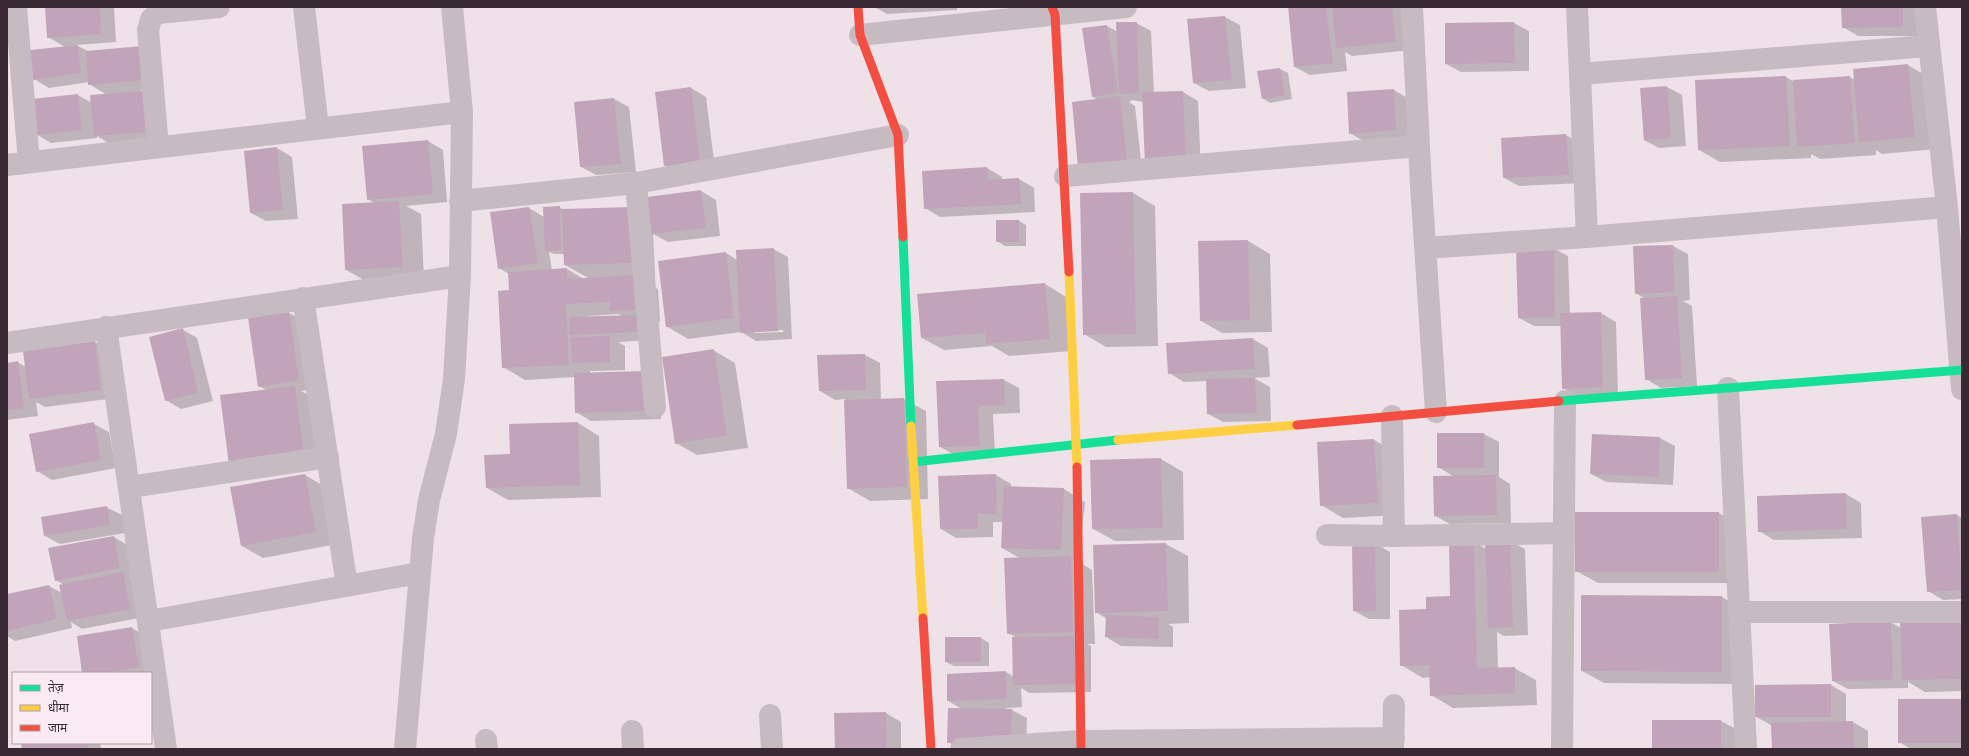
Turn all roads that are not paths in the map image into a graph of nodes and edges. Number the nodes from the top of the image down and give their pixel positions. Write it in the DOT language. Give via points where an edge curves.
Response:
graph roads {
  1 [pos="16,7"];
  2 [pos="219,7"];
  3 [pos="304,7"];
  4 [pos="452,7"];
  5 [pos="858,7"];
  6 [pos="1126,7"];
  7 [pos="1412,7"];
  8 [pos="1577,7"];
  9 [pos="1925,7"];
  10 [pos="1054,11"];
  11 [pos="860,35"];
  12 [pos="1928,46"];
  13 [pos="1580,74"];
  14 [pos="462,112"];
  15 [pos="318,128"];
  16 [pos="898,135"];
  17 [pos="1419,146"];
  18 [pos="158,147"];
  19 [pos="30,162"];
  20 [pos="7,165"];
  21 [pos="1065,176"];
  22 [pos="636,183"];
  23 [pos="460,201"];
  24 [pos="1946,207"];
  25 [pos="1587,237"];
  26 [pos="1425,248"];
  27 [pos="460,276"];
  28 [pos="303,298"];
  29 [pos="106,327"];
  30 [pos="7,343"];
  31 [pos="1962,376"];
  32 [pos="1728,388"];
  33 [pos="1565,400"];
  34 [pos="655,407"];
  35 [pos="1436,412"];
  36 [pos="1392,416"];
  37 [pos="1077,443"];
  38 [pos="328,457"];
  39 [pos="913,462"];
  40 [pos="130,487"];
  41 [pos="1564,533"];
  42 [pos="1327,535"];
  43 [pos="1394,536"];
  44 [pos="419,573"];
  45 [pos="347,586"];
  46 [pos="1739,612"];
  47 [pos="1962,612"];
  48 [pos="150,621"];
  49 [pos="1394,705"];
  50 [pos="770,715"];
  51 [pos="1394,743"];
  52 [pos="1237,744"];
  53 [pos="1081,745"];
  54 [pos="166,749"];
  55 [pos="402,749"];
  56 [pos="772,749"];
  57 [pos="931,749"];
  58 [pos="961,749"];
  59 [pos="1562,749"];
  60 [pos="1746,749"];
  1 -- 19 [label="street"];
  2 -- 18 [label="street" via="158,13 151,19 148,30"];
  3 -- 15 [label="street"];
  4 -- 14 [label="street"];
  5 -- 11 [label="street"];
  6 -- 10 [label="street"];
  7 -- 17 [label="street"];
  8 -- 13 [label="street"];
  9 -- 12 [label="street"];
  10 -- 11 [label="street"];
  10 -- 21 [label="street"];
  11 -- 16 [label="street"];
  12 -- 13 [label="street"];
  12 -- 24 [label="street"];
  13 -- 25 [label="street"];
  14 -- 15 [label="street"];
  14 -- 23 [label="street"];
  15 -- 18 [label="street"];
  16 -- 22 [label="street"];
  16 -- 39 [label="street"];
  17 -- 21 [label="street"];
  17 -- 26 [label="street"];
  18 -- 19 [label="street"];
  19 -- 20 [label="street"];
  21 -- 37 [label="street"];
  22 -- 23 [label="street"];
  22 -- 34 [label="street"];
  23 -- 27 [label="street"];
  24 -- 25 [label="street"];
  24 -- 31 [label="street"];
  25 -- 26 [label="street"];
  26 -- 35 [label="street"];
  27 -- 28 [label="street"];
  27 -- 44 [label="street" via="454,378 446,434 429,500"];
  28 -- 29 [label="street"];
  28 -- 38 [label="street"];
  29 -- 30 [label="street"];
  29 -- 40 [label="street"];
  31 -- 32 [label="street"];
  32 -- 33 [label="street"];
  32 -- 46 [label="street"];
  33 -- 35 [label="street"];
  33 -- 41 [label="street"];
  35 -- 36 [label="street"];
  36 -- 37 [label="street"];
  36 -- 43 [label="street"];
  37 -- 39 [label="street"];
  37 -- 53 [label="street"];
  38 -- 40 [label="street"];
  38 -- 45 [label="street"];
  39 -- 57 [label="street"];
  40 -- 48 [label="street"];
  41 -- 43 [label="street"];
  41 -- 59 [label="street"];
  42 -- 43 [label="street"];
  44 -- 45 [label="street"];
  44 -- 55 [label="street"];
  45 -- 48 [label="street"];
  46 -- 47 [label="street"];
  46 -- 60 [label="street"];
  48 -- 54 [label="street"];
  49 -- 51 [label="street"];
  50 -- 56 [label="street"];
  51 -- 52 [label="street"];
  52 -- 53 [label="street"];
  53 -- 58 [label="street"];
}
